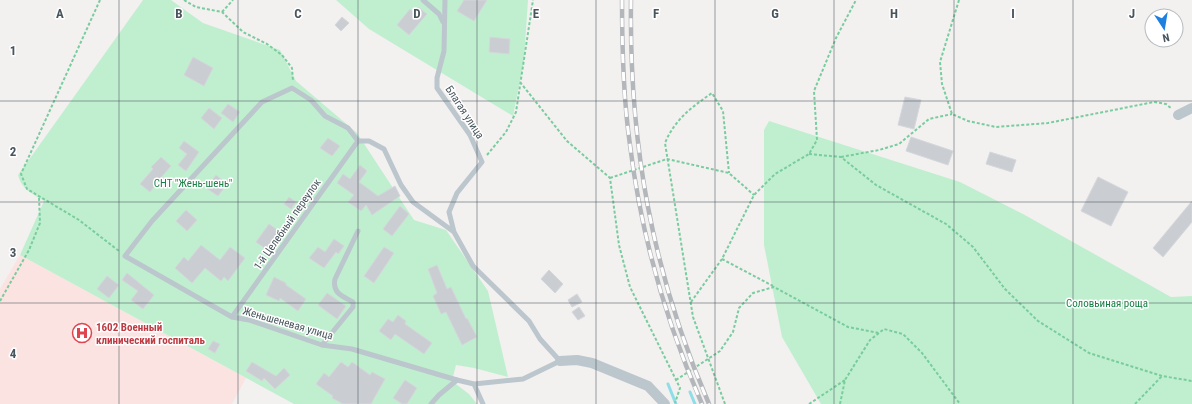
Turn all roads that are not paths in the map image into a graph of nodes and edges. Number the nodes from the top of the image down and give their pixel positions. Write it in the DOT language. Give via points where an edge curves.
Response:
graph roads {
  1 [pos="423,0"];
  2 [pos="445,0"];
  3 [pos="444,22"];
  4 [pos="1192,108"];
  5 [pos="1178,115"];
  6 [pos="358,141"];
  7 [pos="358,231"];
  8 [pos="454,232"];
  9 [pos="232,318"];
  10 [pos="322,345"];
  11 [pos="560,361"];
  12 [pos="457,380"];
  13 [pos="474,384"];
  14 [pos="431,404"];
  15 [pos="483,404"];
  16 [pos="665,404"];
  1 -- 3 [label="lane"];
  2 -- 3 [label="lane, Благая улица"];
  3 -- 8 [label="lane, Благая улица" via="444,51 437,88 470,135 482,162 457,193 449,212"];
  4 -- 5 [label="street"];
  6 -- 8 [label="lane" via="369,140 384,150 401,185 413,202"];
  6 -- 9 [label="lane, 1-й Целебный переулок"];
  6 -- 9 [label="lane, Женьшеневая улица" via="348,128 325,116 311,100 292,88 262,102 152,221 125,256"];
  7 -- 10 [label="lane" via="333,286 335,292 353,302 353,307"];
  8 -- 11 [label="lane" via="473,266 529,321 540,339"];
  9 -- 10 [label="lane, Женьшеневая улица" via="249,320"];
  10 -- 12 [label="lane, Женьшеневая улица" via="352,349"];
  11 -- 13 [label="lane" via="523,378"];
  11 -- 16 [label="street" via="577,360 592,363 648,386"];
  12 -- 13 [label="lane, Женьшеневая улица"];
  12 -- 14 [label="lane"];
  13 -- 15 [label="lane"];
}
